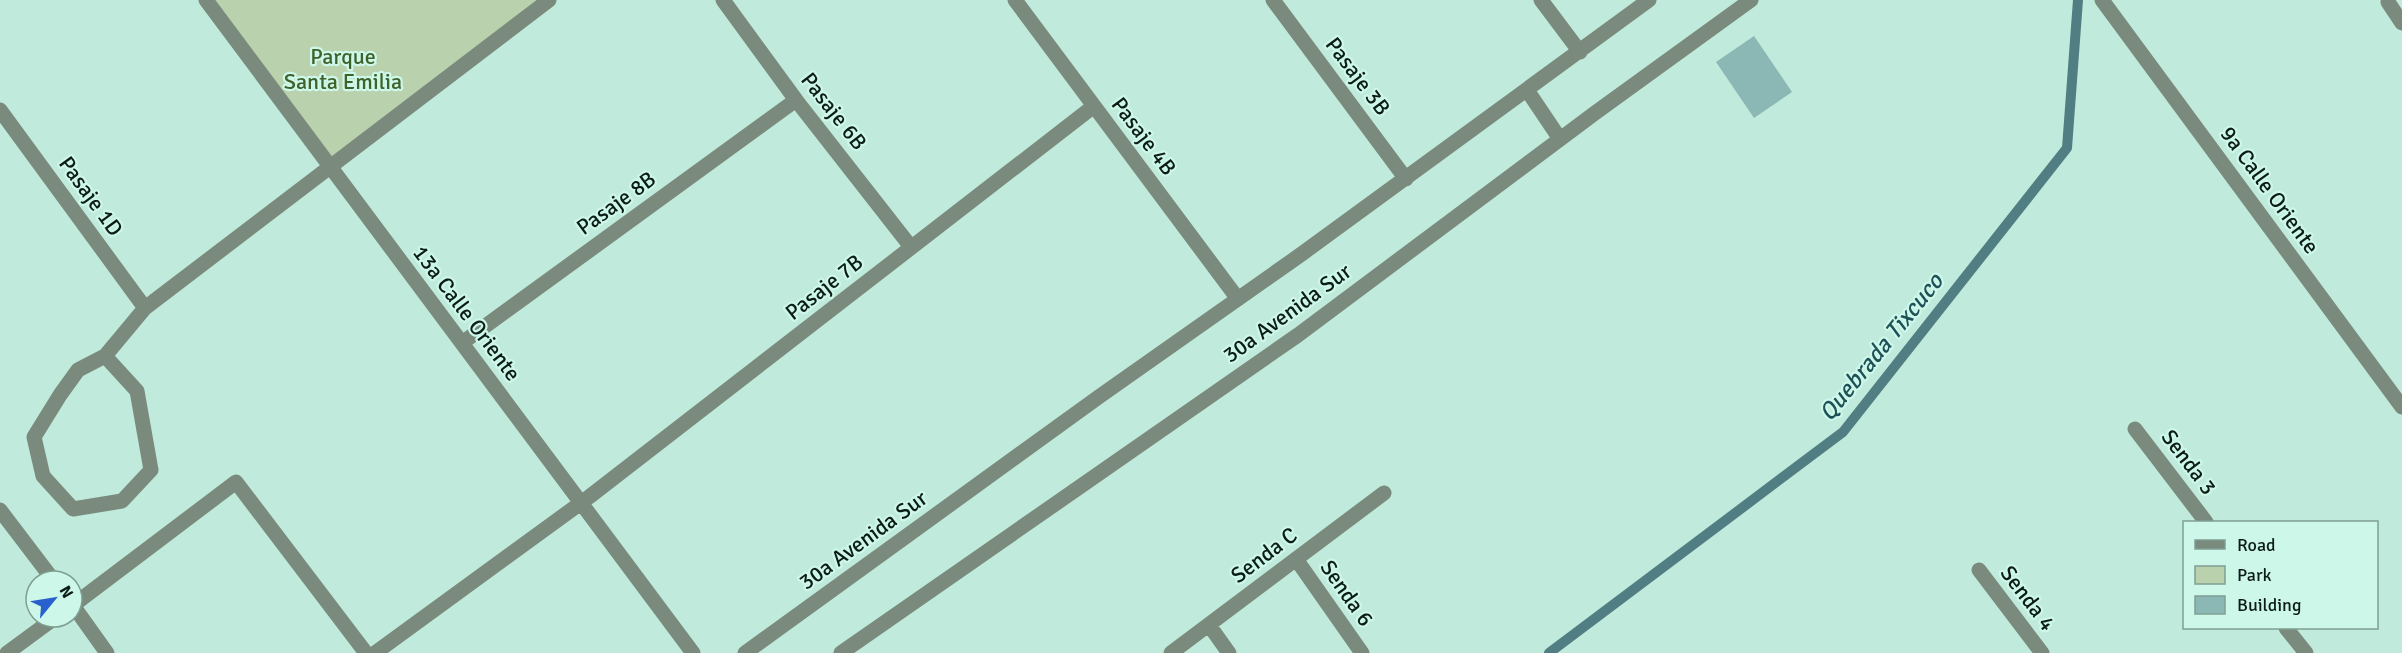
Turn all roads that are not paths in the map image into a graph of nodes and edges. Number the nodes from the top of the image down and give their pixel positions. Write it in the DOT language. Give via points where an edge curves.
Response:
graph roads {
  1 [pos="206,0"];
  2 [pos="549,0"];
  3 [pos="723,0"];
  4 [pos="1015,0"];
  5 [pos="1273,0"];
  6 [pos="1541,0"];
  7 [pos="1649,0"];
  8 [pos="1752,0"];
  9 [pos="2102,0"];
  10 [pos="2388,2"];
  11 [pos="2402,23"];
  12 [pos="1580,52"];
  13 [pos="1527,90"];
  14 [pos="796,100"];
  15 [pos="1094,106"];
  16 [pos="0,110"];
  17 [pos="1560,139"];
  18 [pos="329,167"];
  19 [pos="1406,179"];
  20 [pos="911,247"];
  21 [pos="1238,299"];
  22 [pos="145,308"];
  23 [pos="462,343"];
  24 [pos="105,356"];
  25 [pos="2402,407"];
  26 [pos="2135,429"];
  27 [pos="1384,493"];
  28 [pos="581,502"];
  29 [pos="0,510"];
  30 [pos="2205,521"];
  31 [pos="1296,559"];
  32 [pos="45,569"];
  33 [pos="1979,570"];
  34 [pos="84,596"];
  35 [pos="84,621"];
  36 [pos="1209,625"];
  37 [pos="40,629"];
  38 [pos="2288,629"];
  39 [pos="8,653"];
  40 [pos="107,653"];
  41 [pos="366,653"];
  42 [pos="375,653"];
  43 [pos="693,653"];
  44 [pos="745,653"];
  45 [pos="841,653"];
  46 [pos="1171,653"];
  47 [pos="1229,653"];
  48 [pos="1362,653"];
  49 [pos="2042,653"];
  50 [pos="2306,653"];
  1 -- 18 [label="street, 13a Calle Oriente"];
  2 -- 18 [label="street"];
  3 -- 14 [label="street, Pasaje 6B"];
  4 -- 15 [label="street, Pasaje 4B"];
  5 -- 19 [label="street, Pasaje 3B"];
  6 -- 12 [label="street"];
  7 -- 12 [label="street, 30a Avenida Sur"];
  8 -- 17 [label="street, 30a Avenida Sur"];
  9 -- 25 [label="street, 9a Calle Oriente"];
  10 -- 11 [label="street"];
  12 -- 13 [label="street, 30a Avenida Sur"];
  13 -- 17 [label="street"];
  13 -- 19 [label="street, 30a Avenida Sur"];
  14 -- 20 [label="street, Pasaje 6B"];
  14 -- 23 [label="street, Pasaje 8B"];
  15 -- 20 [label="street, Pasaje 7B"];
  15 -- 21 [label="street, Pasaje 4B"];
  16 -- 22 [label="street, Pasaje 1D"];
  17 -- 45 [label="street, 30a Avenida Sur" via="1298,335"];
  18 -- 22 [label="street"];
  18 -- 23 [label="street, 13a Calle Oriente"];
  19 -- 21 [label="street, 30a Avenida Sur"];
  20 -- 28 [label="street, Pasaje 7B"];
  21 -- 44 [label="street, 30a Avenida Sur"];
  22 -- 24 [label="street"];
  23 -- 28 [label="street, 13a Calle Oriente"];
  24 -- 24 [label="street" via="78,370 34,437 43,476 73,509 122,501 151,470 137,391"];
  26 -- 30 [label="street, Senda 3"];
  27 -- 31 [label="street, Senda C"];
  28 -- 42 [label="street, Pasaje 7B"];
  28 -- 43 [label="street, 13a Calle Oriente"];
  29 -- 32 [label="street"];
  31 -- 36 [label="street, Senda C"];
  31 -- 48 [label="street, Senda 6"];
  33 -- 49 [label="street, Senda 4"];
  34 -- 41 [label="street" via="236,482"];
  35 -- 40 [label="street"];
  36 -- 46 [label="street, Senda C"];
  36 -- 47 [label="street"];
  37 -- 39 [label="street"];
  38 -- 50 [label="street"];
}
